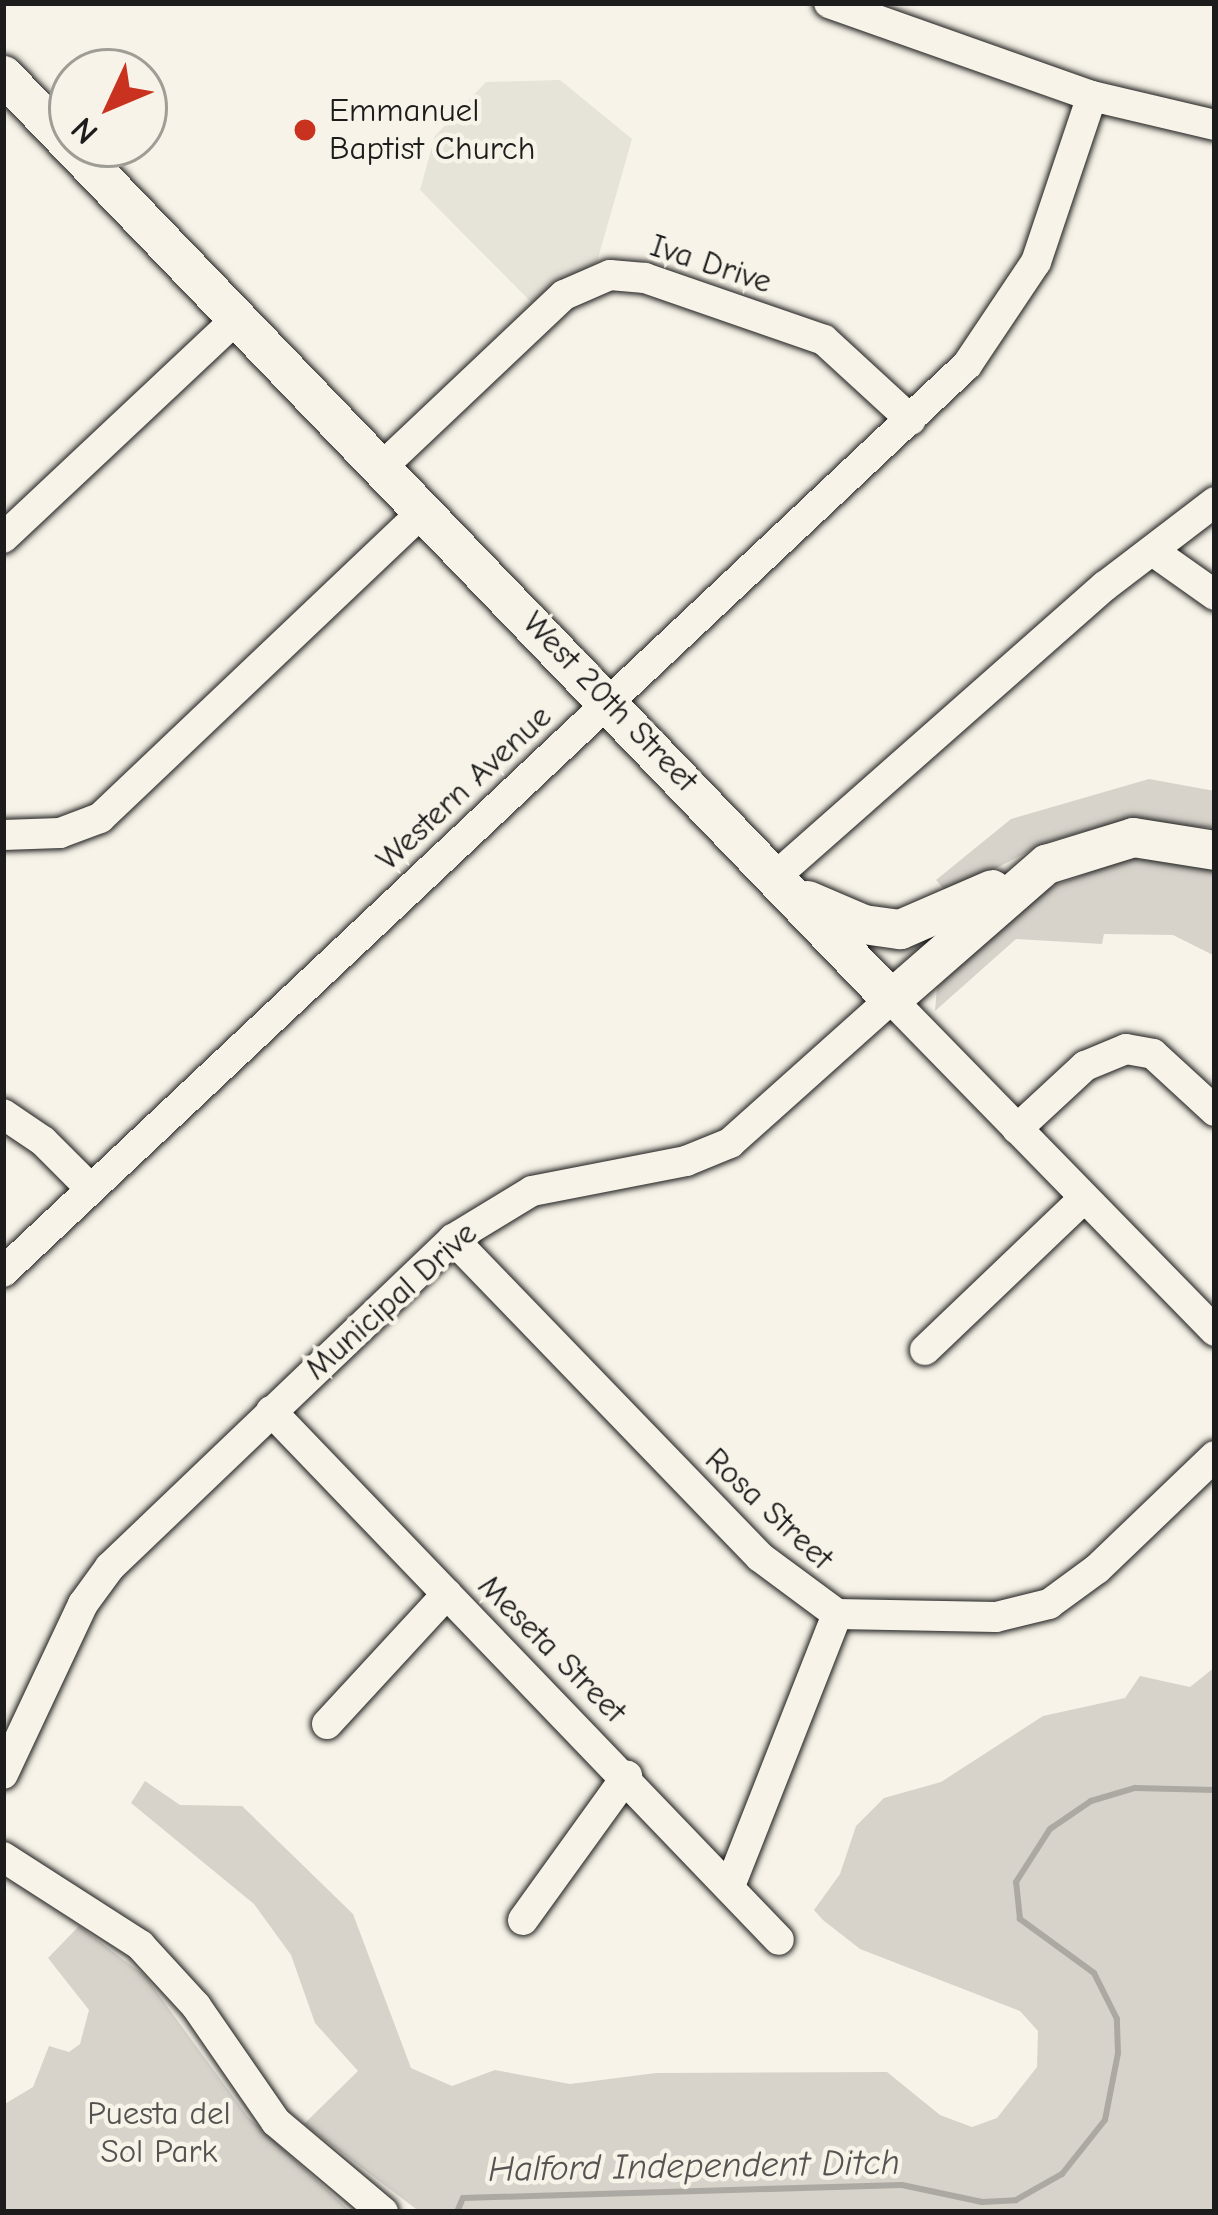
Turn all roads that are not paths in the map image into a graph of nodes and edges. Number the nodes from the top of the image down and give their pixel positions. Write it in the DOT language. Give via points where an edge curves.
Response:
graph roads {
  1 [pos="829,3"];
  2 [pos="3,75"];
  3 [pos="1092,96"];
  4 [pos="1215,124"];
  5 [pos="238,317"];
  6 [pos="911,420"];
  7 [pos="382,466"];
  8 [pos="1215,502"];
  9 [pos="424,510"];
  10 [pos="3,538"];
  11 [pos="1154,552"];
  12 [pos="1215,595"];
  13 [pos="608,701"];
  14 [pos="3,835"];
  15 [pos="1215,850"];
  16 [pos="1046,864"];
  17 [pos="784,883"];
  18 [pos="891,999"];
  19 [pos="1215,1112"];
  20 [pos="3,1114"];
  21 [pos="1017,1130"];
  22 [pos="91,1190"];
  23 [pos="1083,1199"];
  24 [pos="453,1240"];
  25 [pos="3,1272"];
  26 [pos="1215,1330"];
  27 [pos="926,1350"];
  28 [pos="271,1411"];
  29 [pos="1215,1456"];
  30 [pos="447,1594"];
  31 [pos="837,1614"];
  32 [pos="327,1724"];
  33 [pos="3,1774"];
  34 [pos="626,1776"];
  35 [pos="3,1857"];
  36 [pos="730,1886"];
  37 [pos="524,1920"];
  38 [pos="779,1940"];
  39 [pos="383,2212"];
  1 -- 3 [label="street"];
  2 -- 5 [label="main road, West 20th Street"];
  3 -- 4 [label="street"];
  3 -- 6 [label="street, Western Avenue" via="1049,232 1019,291 967,365"];
  5 -- 7 [label="main road, West 20th Street"];
  5 -- 10 [label="street"];
  6 -- 7 [label="street, Iva Drive" via="824,340 645,278 610,275 564,295"];
  6 -- 13 [label="street, Western Avenue"];
  7 -- 9 [label="main road, West 20th Street"];
  8 -- 11 [label="street"];
  9 -- 13 [label="main road, West 20th Street"];
  9 -- 14 [label="street" via="100,818 60,833"];
  11 -- 12 [label="street"];
  11 -- 17 [label="street" via="1106,586"];
  13 -- 17 [label="main road, West 20th Street"];
  13 -- 22 [label="street, Western Avenue"];
  15 -- 16 [label="main road, Municipal Drive" via="1132,837"];
  16 -- 17 [label="main road" via="900,929 863,924"];
  16 -- 18 [label="main road, Municipal Drive"];
  17 -- 18 [label="main road, West 20th Street"];
  18 -- 21 [label="street, West 20th Street"];
  18 -- 24 [label="street, Municipal Drive" via="730,1143 686,1161 532,1192"];
  19 -- 21 [label="street" via="1172,1068 1126,1048 1084,1066"];
  20 -- 22 [label="street" via="44,1141"];
  21 -- 23 [label="street, West 20th Street"];
  22 -- 25 [label="street, Western Avenue"];
  23 -- 26 [label="street, West 20th Street"];
  23 -- 27 [label="street"];
  24 -- 28 [label="street, Municipal Drive"];
  24 -- 31 [label="street, Rosa Street" via="760,1557"];
  28 -- 30 [label="street, Meseta Street"];
  28 -- 33 [label="street, Municipal Drive" via="83,1604"];
  29 -- 31 [label="street, Rosa Street" via="1049,1604 996,1617"];
  30 -- 32 [label="street"];
  30 -- 34 [label="street, Meseta Street"];
  31 -- 36 [label="street"];
  34 -- 36 [label="street, Meseta Street"];
  34 -- 37 [label="street"];
  35 -- 39 [label="street" via="140,1945 196,2006 276,2122"];
  36 -- 38 [label="street, Meseta Street"];
}
